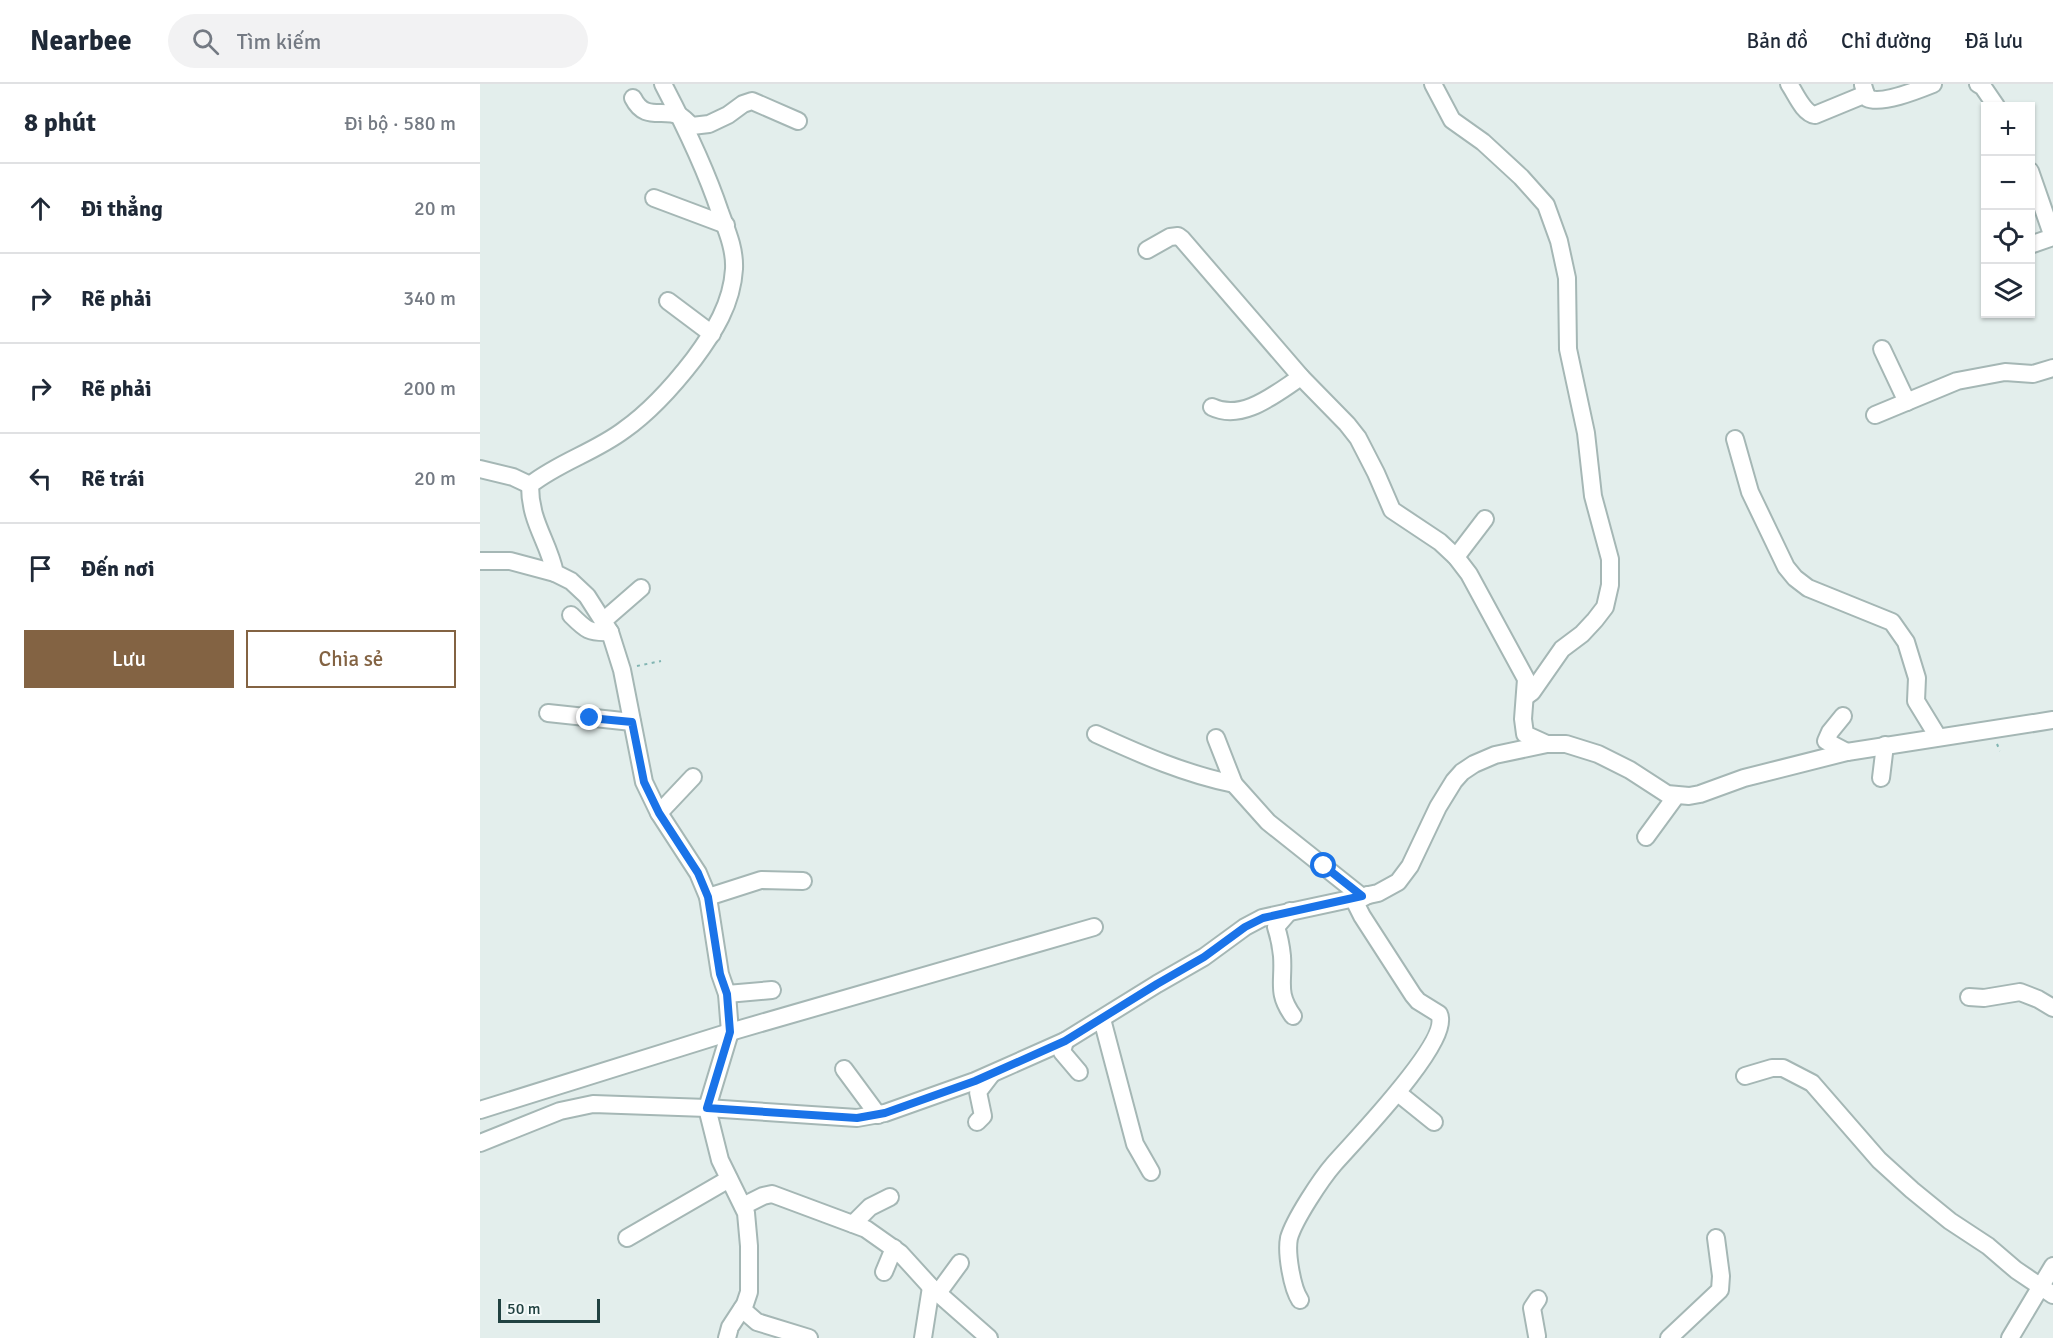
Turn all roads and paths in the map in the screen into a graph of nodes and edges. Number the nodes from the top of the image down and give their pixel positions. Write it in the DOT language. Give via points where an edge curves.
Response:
graph roads {
  1 [pos="663,84"];
  2 [pos="1433,84"];
  3 [pos="1789,84"];
  4 [pos="1933,84"];
  5 [pos="1978,84"];
  6 [pos="1864,89"];
  7 [pos="633,98"];
  8 [pos="1993,102"];
  9 [pos="680,116"];
  10 [pos="798,121"];
  11 [pos="2035,182"];
  12 [pos="654,198"];
  13 [pos="726,225"];
  14 [pos="2052,227"];
  15 [pos="2035,241"];
  16 [pos="1147,250"];
  17 [pos="668,301"];
  18 [pos="711,334"];
  19 [pos="1882,350"];
  20 [pos="2053,368"];
  21 [pos="1301,376"];
  22 [pos="1907,402"];
  23 [pos="1212,407"];
  24 [pos="1875,415"];
  25 [pos="1735,439"];
  26 [pos="480,469"];
  27 [pos="530,492"];
  28 [pos="1485,519"];
  29 [pos="1456,557"];
  30 [pos="480,561"];
  31 [pos="555,573"];
  32 [pos="641,588"];
  33 [pos="571,615"];
  34 [pos="606,626"];
  35 [pos="661,661"];
  36 [pos="622,670"];
  37 [pos="1525,696"];
  38 [pos="548,713"];
  39 [pos="1844,716"];
  40 [pos="2053,720"];
  41 [pos="632,722"];
  42 [pos="1096,734"];
  43 [pos="1938,736"];
  44 [pos="1216,738"];
  45 [pos="1547,744"];
  46 [pos="1886,745"];
  47 [pos="1847,752"];
  48 [pos="693,777"];
  49 [pos="1881,778"];
  50 [pos="1234,784"];
  51 [pos="1676,796"];
  52 [pos="659,813"];
  53 [pos="1646,837"];
  54 [pos="803,881"];
  55 [pos="1365,895"];
  56 [pos="708,897"];
  57 [pos="1290,911"];
  58 [pos="1094,927"];
  59 [pos="772,990"];
  60 [pos="727,994"];
  61 [pos="1969,998"];
  62 [pos="2053,1008"];
  63 [pos="1293,1016"];
  64 [pos="1102,1019"];
  65 [pos="730,1032"];
  66 [pos="1065,1041"];
  67 [pos="844,1070"];
  68 [pos="1078,1072"];
  69 [pos="992,1074"];
  70 [pos="1745,1076"];
  71 [pos="1398,1093"];
  72 [pos="707,1108"];
  73 [pos="480,1110"];
  74 [pos="878,1115"];
  75 [pos="977,1122"];
  76 [pos="1434,1122"];
  77 [pos="480,1143"];
  78 [pos="1150,1172"];
  79 [pos="729,1179"];
  80 [pos="890,1197"];
  81 [pos="743,1206"];
  82 [pos="853,1224"];
  83 [pos="627,1238"];
  84 [pos="1716,1238"];
  85 [pos="894,1248"];
  86 [pos="960,1263"];
  87 [pos="2053,1266"];
  88 [pos="884,1272"];
  89 [pos="934,1290"];
  90 [pos="2047,1291"];
  91 [pos="1538,1299"];
  92 [pos="1300,1300"];
  93 [pos="742,1309"];
  94 [pos="1539,1337"];
  95 [pos="727,1338"];
  96 [pos="809,1338"];
  97 [pos="923,1338"];
  98 [pos="989,1338"];
  99 [pos="1669,1338"];
  100 [pos="2010,1338"];
  1 -- 9 [label="street"];
  2 -- 37 [label="street" via="1452,120 1521,177 1546,205 1553,223 1566,278 1570,368 1586,433 1593,496 1610,559 1605,607 1582,634 1562,649 1532,692"];
  3 -- 6 [label="street" via="1804,108 1815,115"];
  4 -- 6 [label="street" via="1875,101 1869,100"];
  5 -- 8 [label="street"];
  7 -- 9 [label="street" via="647,112"];
  9 -- 10 [label="street" via="692,126 709,124 752,102"];
  9 -- 13 [label="street"];
  11 -- 14 [label="street"];
  12 -- 13 [label="street"];
  13 -- 18 [label="street" via="734,270 720,321"];
  14 -- 15 [label="street"];
  16 -- 21 [label="street" via="1175,235 1182,239"];
  17 -- 18 [label="street"];
  18 -- 27 [label="street" via="668,391 626,429 546,473"];
  19 -- 22 [label="street"];
  20 -- 22 [label="street" via="2033,374 2005,372 1957,381"];
  21 -- 23 [label="street" via="1250,407 1227,412"];
  21 -- 29 [label="street" via="1358,438 1392,510"];
  22 -- 24 [label="street"];
  25 -- 43 [label="street" via="1750,492 1786,567 1808,588 1892,622 1906,642 1917,678 1916,701"];
  26 -- 27 [label="street" via="513,477"];
  27 -- 31 [label="street" via="537,528"];
  28 -- 29 [label="street"];
  29 -- 37 [label="street" via="1526,679"];
  30 -- 31 [label="street" via="510,561"];
  31 -- 34 [label="street" via="579,589"];
  32 -- 34 [label="street"];
  33 -- 34 [label="street" via="592,632"];
  34 -- 36 [label="street"];
  35 -- 36 [label="path"];
  36 -- 41 [label="street"];
  37 -- 45 [label="street" via="1526,735"];
  38 -- 41 [label="street"];
  39 -- 47 [label="street" via="1826,741"];
  40 -- 43 [label="street"];
  41 -- 52 [label="street" via="644,782"];
  42 -- 50 [label="street" via="1171,767"];
  43 -- 46 [label="street"];
  44 -- 50 [label="street"];
  45 -- 51 [label="street" via="1566,744 1598,754"];
  45 -- 55 [label="street" via="1495,755 1462,772 1438,807 1405,874 1386,890"];
  46 -- 47 [label="street"];
  46 -- 49 [label="street"];
  47 -- 51 [label="street" via="1744,778 1700,794"];
  48 -- 52 [label="street"];
  50 -- 55 [label="street" via="1268,822"];
  51 -- 53 [label="street"];
  52 -- 56 [label="street" via="698,873"];
  54 -- 56 [label="street" via="761,880"];
  55 -- 57 [label="street"];
  55 -- 71 [label="street" via="1355,902 1362,916 1413,995 1441,1018 1426,1054"];
  56 -- 60 [label="street" via="720,974"];
  57 -- 63 [label="street" via="1276,927 1282,954 1281,993"];
  57 -- 64 [label="street" via="1245,927 1204,957"];
  58 -- 65 [label="street"];
  59 -- 60 [label="street"];
  60 -- 65 [label="street"];
  61 -- 62 [label="street" via="2020,992"];
  64 -- 66 [label="street"];
  64 -- 78 [label="street" via="1135,1144"];
  65 -- 72 [label="street"];
  65 -- 73 [label="street"];
  66 -- 68 [label="street" via="1062,1052"];
  66 -- 69 [label="street"];
  67 -- 74 [label="street"];
  69 -- 74 [label="street"];
  69 -- 75 [label="street" via="978,1092 983,1116"];
  70 -- 90 [label="street" via="1783,1068 1812,1083 1879,1160 1912,1190"];
  71 -- 76 [label="street"];
  71 -- 92 [label="street" via="1334,1165 1293,1230 1289,1239 1291,1274"];
  72 -- 74 [label="street" via="857,1118"];
  72 -- 77 [label="street" via="579,1106"];
  72 -- 79 [label="street"];
  79 -- 81 [label="street"];
  79 -- 83 [label="street"];
  80 -- 82 [label="street" via="870,1207"];
  81 -- 82 [label="street" via="772,1194"];
  81 -- 93 [label="street" via="749,1292"];
  82 -- 85 [label="street"];
  84 -- 99 [label="street" via="1720,1290"];
  85 -- 88 [label="street"];
  85 -- 89 [label="street"];
  86 -- 89 [label="street"];
  87 -- 90 [label="street"];
  89 -- 97 [label="street"];
  89 -- 98 [label="street"];
  90 -- 100 [label="street"];
  91 -- 94 [label="street" via="1532,1308 1532,1319"];
  93 -- 95 [label="street"];
  93 -- 96 [label="street" via="757,1322"];
}
